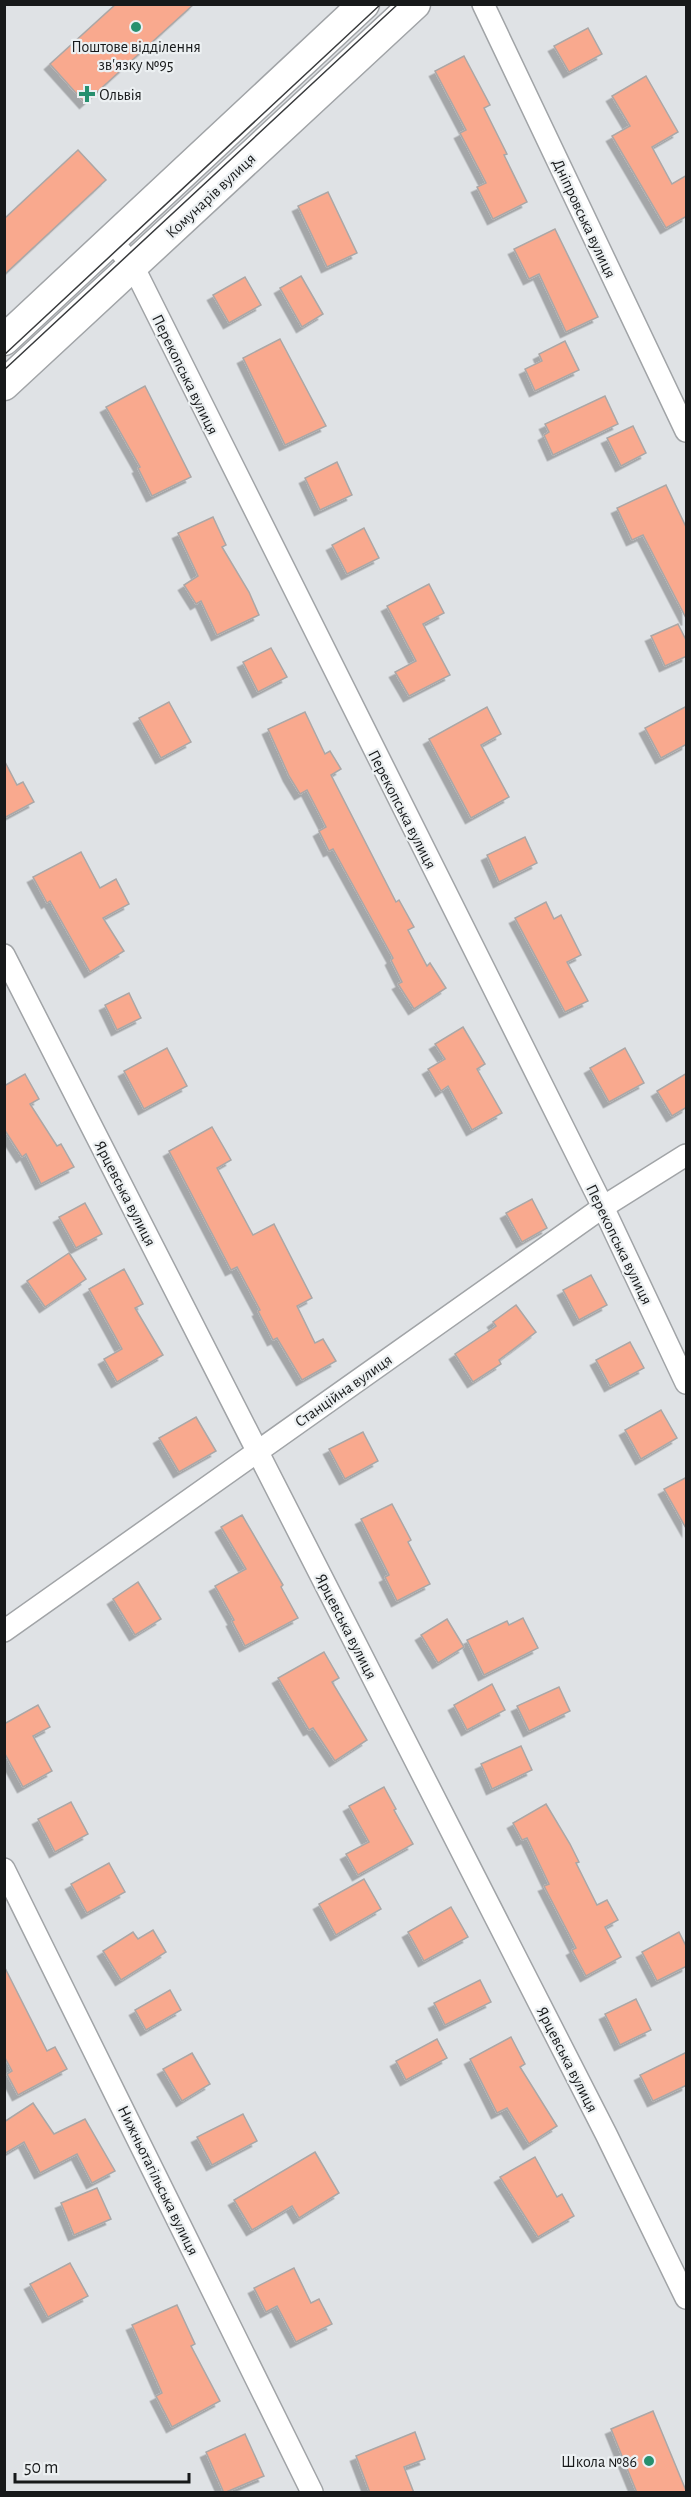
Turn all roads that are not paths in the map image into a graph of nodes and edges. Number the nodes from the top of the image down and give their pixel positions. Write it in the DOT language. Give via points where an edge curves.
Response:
graph roads {
  1 [pos="364,4"];
  2 [pos="415,4"];
  3 [pos="483,4"];
  4 [pos="111,240"];
  5 [pos="133,266"];
  6 [pos="4,340"];
  7 [pos="4,386"];
  8 [pos="687,431"];
  9 [pos="4,955"];
  10 [pos="687,1155"];
  11 [pos="603,1207"];
  12 [pos="687,1383"];
  13 [pos="258,1450"];
  14 [pos="4,1631"];
  15 [pos="4,1869"];
  16 [pos="687,2298"];
  17 [pos="312,2493"];
  1 -- 4 [label="street, Комунарів вулиця"];
  2 -- 5 [label="street, Комунарів вулиця"];
  3 -- 8 [label="street, Дніпровська вулиця"];
  4 -- 5 [label="street, Перекопська вулиця"];
  4 -- 6 [label="street, Комунарів вулиця"];
  5 -- 7 [label="street, Комунарів вулиця"];
  5 -- 11 [label="street, Перекопська вулиця"];
  9 -- 13 [label="street, Ярцевська вулиця"];
  10 -- 11 [label="street, Станційна вулиця"];
  11 -- 12 [label="street, Перекопська вулиця"];
  11 -- 13 [label="street, Станційна вулиця"];
  13 -- 14 [label="street, Станційна вулиця"];
  13 -- 16 [label="street, Ярцевська вулиця"];
  15 -- 17 [label="street, Нижньотагільська вулиця"];
}
